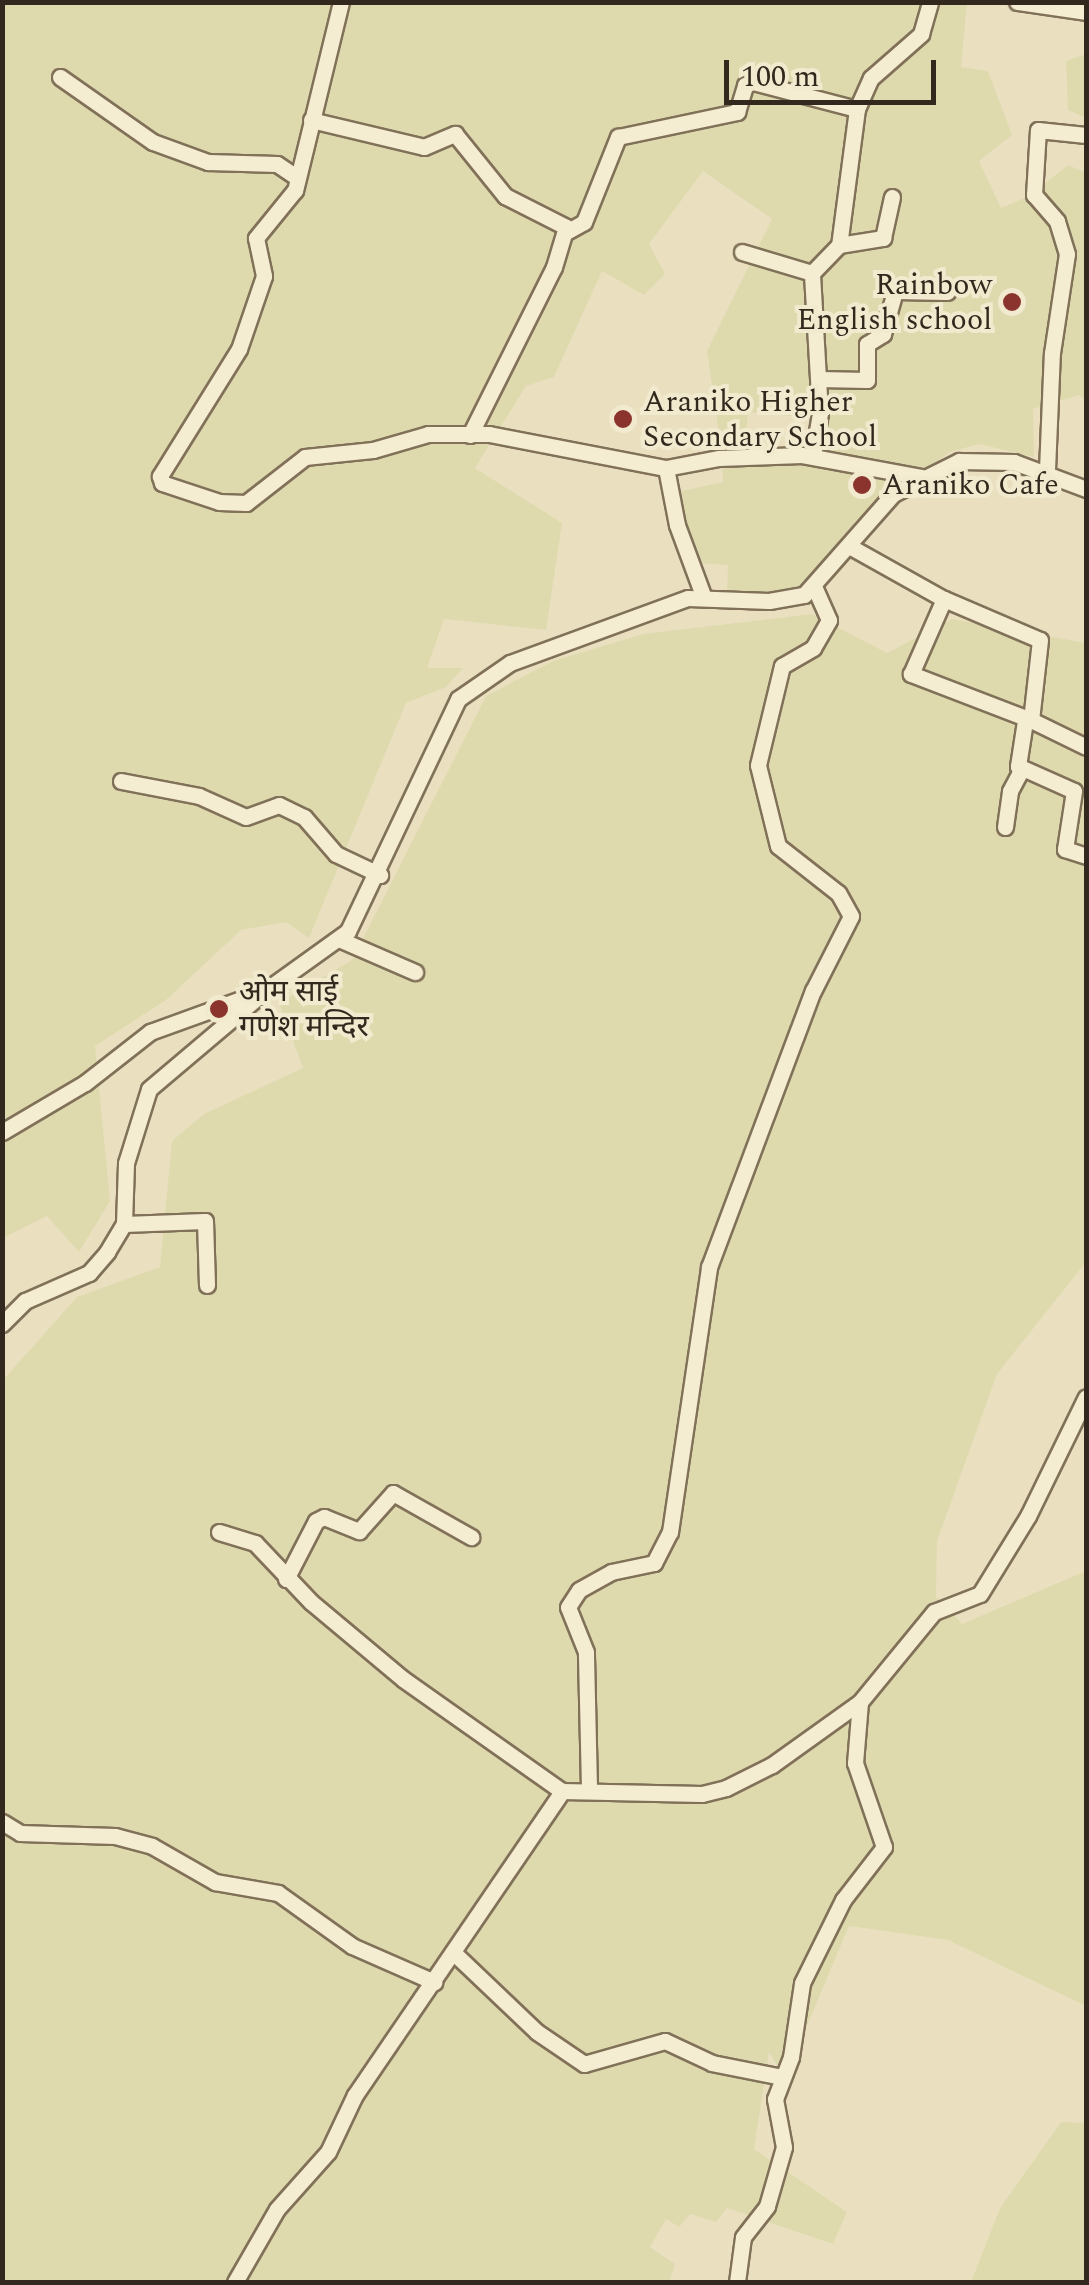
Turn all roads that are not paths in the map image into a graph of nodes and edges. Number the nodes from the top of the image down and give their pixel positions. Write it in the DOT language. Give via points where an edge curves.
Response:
graph roads {
  1 [pos="341,2"];
  2 [pos="930,2"];
  3 [pos="1017,2"];
  4 [pos="1086,12"];
  5 [pos="60,76"];
  6 [pos="857,109"];
  7 [pos="311,120"];
  8 [pos="1086,135"];
  9 [pos="298,178"];
  10 [pos="892,197"];
  11 [pos="568,231"];
  12 [pos="840,245"];
  13 [pos="742,252"];
  14 [pos="812,274"];
  15 [pos="947,292"];
  16 [pos="818,379"];
  17 [pos="470,435"];
  18 [pos="813,455"];
  19 [pos="666,468"];
  20 [pos="1047,470"];
  21 [pos="922,477"];
  22 [pos="1086,489"];
  23 [pos="849,546"];
  24 [pos="814,587"];
  25 [pos="704,598"];
  26 [pos="944,599"];
  27 [pos="1028,720"];
  28 [pos="1086,747"];
  29 [pos="1021,770"];
  30 [pos="122,781"];
  31 [pos="1080,794"];
  32 [pos="1005,827"];
  33 [pos="1086,856"];
  34 [pos="380,876"];
  35 [pos="338,939"];
  36 [pos="414,972"];
  37 [pos="266,990"];
  38 [pos="2,1132"];
  39 [pos="124,1224"];
  40 [pos="208,1285"];
  41 [pos="2,1324"];
  42 [pos="1086,1397"];
  43 [pos="220,1532"];
  44 [pos="471,1537"];
  45 [pos="286,1579"];
  46 [pos="860,1702"];
  47 [pos="589,1788"];
  48 [pos="562,1790"];
  49 [pos="2,1822"];
  50 [pos="455,1954"];
  51 [pos="434,1982"];
  52 [pos="782,2078"];
  53 [pos="235,2282"];
  54 [pos="737,2282"];
  1 -- 7 [label="street"];
  2 -- 6 [label="street" via="921,34 871,78"];
  3 -- 4 [label="street"];
  5 -- 9 [label="street" via="152,142 208,162 270,162"];
  6 -- 11 [label="street" via="748,82 737,112 622,134 610,148 584,222"];
  6 -- 12 [label="street"];
  7 -- 9 [label="street"];
  7 -- 11 [label="street" via="424,147 455,134 506,196"];
  8 -- 20 [label="street" via="1038,130 1034,195 1058,220 1067,254 1052,354"];
  9 -- 17 [label="street" via="256,238 264,276 240,349 160,476 162,484 219,502 246,502 304,458 373,450 428,434"];
  10 -- 12 [label="street" via="883,238"];
  11 -- 17 [label="street"];
  12 -- 14 [label="street"];
  13 -- 14 [label="street"];
  14 -- 16 [label="street"];
  15 -- 16 [label="street" via="895,291 883,334 868,344 867,380"];
  16 -- 18 [label="street"];
  17 -- 19 [label="street"];
  18 -- 19 [label="street" via="719,458"];
  18 -- 21 [label="street"];
  19 -- 25 [label="street" via="676,525"];
  20 -- 21 [label="street" via="973,458"];
  20 -- 22 [label="street"];
  21 -- 23 [label="street" via="892,494"];
  23 -- 24 [label="street"];
  23 -- 26 [label="street"];
  24 -- 25 [label="street" via="789,600"];
  24 -- 47 [label="street" via="830,620 813,648 782,666 761,746 760,783 778,846 838,894 851,916 814,991 709,1266 670,1532 654,1562 610,1572 580,1590 568,1607 586,1652"];
  25 -- 34 [label="street" via="544,647 467,691 448,716"];
  26 -- 27 [label="street" via="1040,640"];
  26 -- 27 [label="street" via="911,674"];
  27 -- 28 [label="street"];
  27 -- 29 [label="street"];
  29 -- 31 [label="street"];
  29 -- 32 [label="street" via="1010,790"];
  30 -- 34 [label="street" via="199,796 246,818 279,805 304,817 336,854"];
  31 -- 33 [label="street" via="1065,849"];
  34 -- 35 [label="street"];
  35 -- 36 [label="street"];
  35 -- 37 [label="street"];
  37 -- 38 [label="street" via="150,1032 85,1082"];
  37 -- 39 [label="street" via="149,1090 126,1163"];
  39 -- 40 [label="street" via="205,1221"];
  39 -- 41 [label="street" via="88,1273 26,1301"];
  42 -- 46 [label="street" via="1028,1516 980,1594 934,1612"];
  43 -- 45 [label="street" via="255,1544"];
  44 -- 45 [label="street" via="393,1492 359,1531 324,1517 316,1521"];
  45 -- 48 [label="street" via="403,1679"];
  46 -- 47 [label="street" via="772,1765 726,1788 702,1794"];
  46 -- 52 [label="street" via="855,1762 884,1847 843,1900 802,1982"];
  47 -- 48 [label="street"];
  48 -- 50 [label="street"];
  49 -- 51 [label="street" via="20,1832 114,1836 152,1846 215,1882 278,1893 352,1946"];
  50 -- 51 [label="street"];
  50 -- 52 [label="street" via="537,2032 584,2064 665,2041 712,2063"];
  51 -- 53 [label="street" via="355,2096 328,2152 278,2210"];
  52 -- 54 [label="street" via="775,2098 784,2147 767,2206 743,2237"];
}
